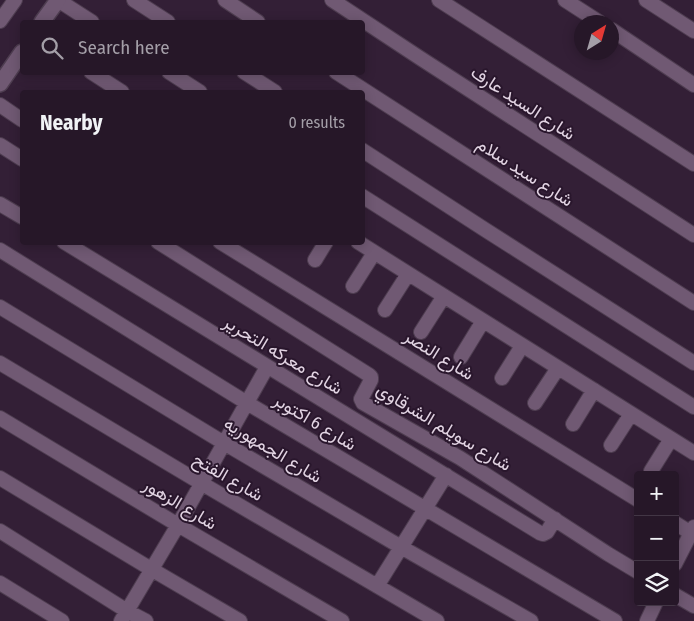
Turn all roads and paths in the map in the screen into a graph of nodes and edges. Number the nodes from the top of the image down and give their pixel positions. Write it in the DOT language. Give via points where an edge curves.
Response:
graph roads {
  1 [pos="15,0"];
  2 [pos="58,0"];
  3 [pos="134,0"];
  4 [pos="225,0"];
  5 [pos="332,0"];
  6 [pos="439,0"];
  7 [pos="565,0"];
  8 [pos="646,0"];
  9 [pos="588,15"];
  10 [pos="0,20"];
  11 [pos="43,20"];
  12 [pos="89,20"];
  13 [pos="165,20"];
  14 [pos="255,20"];
  15 [pos="362,20"];
  16 [pos="365,22"];
  17 [pos="694,31"];
  18 [pos="619,35"];
  19 [pos="20,55"];
  20 [pos="95,75"];
  21 [pos="174,75"];
  22 [pos="249,75"];
  23 [pos="341,75"];
  24 [pos="0,84"];
  25 [pos="694,85"];
  26 [pos="116,90"];
  27 [pos="197,90"];
  28 [pos="272,90"];
  29 [pos="364,90"];
  30 [pos="365,91"];
  31 [pos="0,105"];
  32 [pos="20,119"];
  33 [pos="0,145"];
  34 [pos="365,152"];
  35 [pos="20,158"];
  36 [pos="694,164"];
  37 [pos="365,198"];
  38 [pos="0,204"];
  39 [pos="20,216"];
  40 [pos="694,235"];
  41 [pos="69,245"];
  42 [pos="163,245"];
  43 [pos="225,245"];
  44 [pos="324,245"];
  45 [pos="362,245"];
  46 [pos="0,250"];
  47 [pos="374,253"];
  48 [pos="315,260"];
  49 [pos="408,274"];
  50 [pos="353,286"];
  51 [pos="444,296"];
  52 [pos="694,303"];
  53 [pos="0,307"];
  54 [pos="385,310"];
  55 [pos="483,321"];
  56 [pos="421,332"];
  57 [pos="522,346"];
  58 [pos="461,356"];
  59 [pos="0,363"];
  60 [pos="694,363"];
  61 [pos="267,367"];
  62 [pos="558,368"];
  63 [pos="502,378"];
  64 [pos="594,390"];
  65 [pos="247,403"];
  66 [pos="535,403"];
  67 [pos="694,407"];
  68 [pos="631,414"];
  69 [pos="0,418"];
  70 [pos="573,424"];
  71 [pos="671,439"];
  72 [pos="224,443"];
  73 [pos="611,445"];
  74 [pos="694,453"];
  75 [pos="651,471"];
  76 [pos="446,475"];
  77 [pos="0,478"];
  78 [pos="201,484"];
  79 [pos="634,498"];
  80 [pos="425,509"];
  81 [pos="555,519"];
  82 [pos="178,525"];
  83 [pos="679,525"];
  84 [pos="0,531"];
  85 [pos="693,532"];
  86 [pos="401,547"];
  87 [pos="677,561"];
  88 [pos="151,569"];
  89 [pos="634,570"];
  90 [pos="0,583"];
  91 [pos="377,586"];
  92 [pos="679,597"];
  93 [pos="654,606"];
  94 [pos="694,606"];
  95 [pos="124,616"];
  96 [pos="62,621"];
  97 [pos="146,621"];
  98 [pos="240,621"];
  99 [pos="342,621"];
  100 [pos="437,621"];
  101 [pos="531,621"];
  102 [pos="615,621"];
  103 [pos="647,621"];
  1 -- 10 [label="street"];
  2 -- 11 [label="street"];
  2 -- 12 [label="street"];
  3 -- 13 [label="street"];
  4 -- 14 [label="street"];
  5 -- 15 [label="street, شارع السيد عارف"];
  6 -- 36 [label="street"];
  7 -- 9 [label="street"];
  8 -- 17 [label="street"];
  16 -- 40 [label="street, شارع السيد عارف"];
  18 -- 25 [label="street"];
  19 -- 24 [label="street"];
  20 -- 26 [label="street"];
  21 -- 27 [label="street"];
  22 -- 28 [label="street"];
  23 -- 29 [label="street, شارع سيد سلام"];
  30 -- 52 [label="street, شارع سيد سلام"];
  31 -- 32 [label="street"];
  33 -- 35 [label="street"];
  34 -- 60 [label="street"];
  37 -- 67 [label="street"];
  38 -- 39 [label="street"];
  41 -- 61 [label="street, شارع معركه التحرير"];
  42 -- 81 [label="street, شارع سويلم الشرقاوي" via="369,375 371,380 361,399 364,403 460,458"];
  43 -- 79 [label="street, شارع النصر"];
  44 -- 48 [label="street"];
  45 -- 47 [label="street"];
  46 -- 65 [label="street, شارع 6 اكتوبر"];
  47 -- 49 [label="street"];
  47 -- 50 [label="street"];
  49 -- 51 [label="street"];
  49 -- 54 [label="street"];
  51 -- 55 [label="street"];
  51 -- 56 [label="street"];
  53 -- 72 [label="street, شارع الجمهوريه"];
  55 -- 57 [label="street"];
  55 -- 58 [label="street"];
  57 -- 62 [label="street"];
  57 -- 63 [label="street"];
  59 -- 78 [label="street, شارع الفتح"];
  61 -- 65 [label="street"];
  61 -- 76 [label="street, شارع معركه التحرير"];
  62 -- 64 [label="street"];
  62 -- 66 [label="street"];
  64 -- 68 [label="street"];
  64 -- 70 [label="street"];
  65 -- 72 [label="street"];
  65 -- 80 [label="street, شارع 6 اكتوبر"];
  68 -- 71 [label="street"];
  68 -- 73 [label="street"];
  69 -- 82 [label="street, شارع الزهور"];
  71 -- 74 [label="street"];
  71 -- 75 [label="street"];
  72 -- 78 [label="street"];
  72 -- 86 [label="street, شارع الجمهوريه"];
  76 -- 80 [label="street"];
  76 -- 81 [label="street, شارع معركه التحرير" via="542,534"];
  77 -- 88 [label="street"];
  78 -- 82 [label="street"];
  78 -- 91 [label="street, شارع الفتح"];
  80 -- 86 [label="street"];
  80 -- 102 [label="street, شارع 6 اكتوبر"];
  81 -- 89 [label="street, شارع سويلم الشرقاوي"];
  82 -- 88 [label="street"];
  82 -- 99 [label="street, شارع الزهور"];
  83 -- 85 [label="street"];
  84 -- 95 [label="street"];
  85 -- 87 [label="street"];
  86 -- 91 [label="street"];
  86 -- 101 [label="street, شارع الجمهوريه"];
  88 -- 95 [label="street"];
  88 -- 98 [label="street"];
  90 -- 96 [label="street"];
  91 -- 100 [label="street, شارع الفتح"];
  92 -- 94 [label="street"];
  93 -- 103 [label="street"];
  95 -- 97 [label="street"];
}
